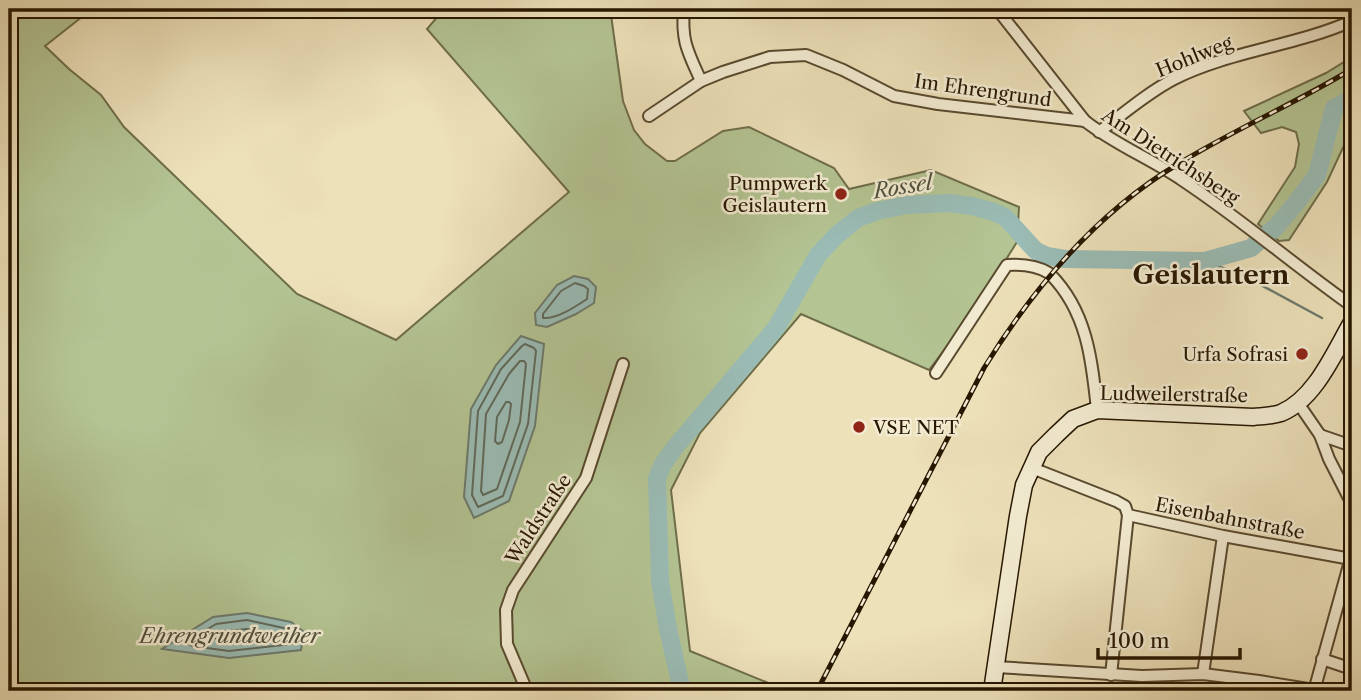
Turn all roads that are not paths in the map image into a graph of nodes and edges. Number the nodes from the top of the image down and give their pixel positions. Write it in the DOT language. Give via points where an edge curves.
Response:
graph roads {
  1 [pos="684,9"];
  2 [pos="997,9"];
  3 [pos="1352,21"];
  4 [pos="701,81"];
  5 [pos="649,116"];
  6 [pos="1085,121"];
  7 [pos="1099,132"];
  8 [pos="1352,306"];
  9 [pos="1352,322"];
  10 [pos="623,364"];
  11 [pos="936,373"];
  12 [pos="1298,403"];
  13 [pos="1097,410"];
  14 [pos="1320,435"];
  15 [pos="1352,446"];
  16 [pos="1032,468"];
  17 [pos="1352,504"];
  18 [pos="1128,515"];
  19 [pos="1223,536"];
  20 [pos="1352,557"];
  21 [pos="1322,659"];
  22 [pos="996,667"];
  23 [pos="1352,669"];
  24 [pos="1203,674"];
  25 [pos="1111,675"];
  26 [pos="527,691"];
  27 [pos="992,691"];
  28 [pos="1314,691"];
  1 -- 4 [label="street" via="685,45"];
  2 -- 6 [label="street, Am Dietrichsberg"];
  3 -- 7 [label="street, Hohlweg" via="1173,79"];
  4 -- 5 [label="street, Im Ehrengrund"];
  4 -- 6 [label="street, Im Ehrengrund" via="770,57 806,55 894,96"];
  6 -- 7 [label="street, Am Dietrichsberg"];
  7 -- 8 [label="street, Am Dietrichsberg" via="1181,180"];
  9 -- 12 [label="main road, Ludweilerstraße" via="1315,385"];
  10 -- 26 [label="street, Waldstraße" via="586,478 513,590 506,610 507,644"];
  11 -- 13 [label="street" via="1007,265 1038,267 1050,274 1071,300 1082,322 1093,365"];
  12 -- 13 [label="main road, Ludweilerstraße" via="1278,414 1253,417"];
  12 -- 14 [label="street"];
  13 -- 16 [label="main road, Ludweilerstraße" via="1073,419 1039,452"];
  14 -- 15 [label="street"];
  14 -- 17 [label="street"];
  16 -- 18 [label="street, Eisenbahnstraße" via="1116,501 1125,506"];
  16 -- 22 [label="main road, Ludweilerstraße" via="1018,516"];
  18 -- 19 [label="street, Eisenbahnstraße"];
  18 -- 25 [label="street"];
  19 -- 20 [label="street, Eisenbahnstraße"];
  19 -- 24 [label="street"];
  20 -- 21 [label="street"];
  21 -- 23 [label="street"];
  21 -- 28 [label="street"];
  22 -- 25 [label="street"];
  22 -- 27 [label="main road, Ludweilerstraße"];
  24 -- 25 [label="street"];
  24 -- 28 [label="street"];
}
